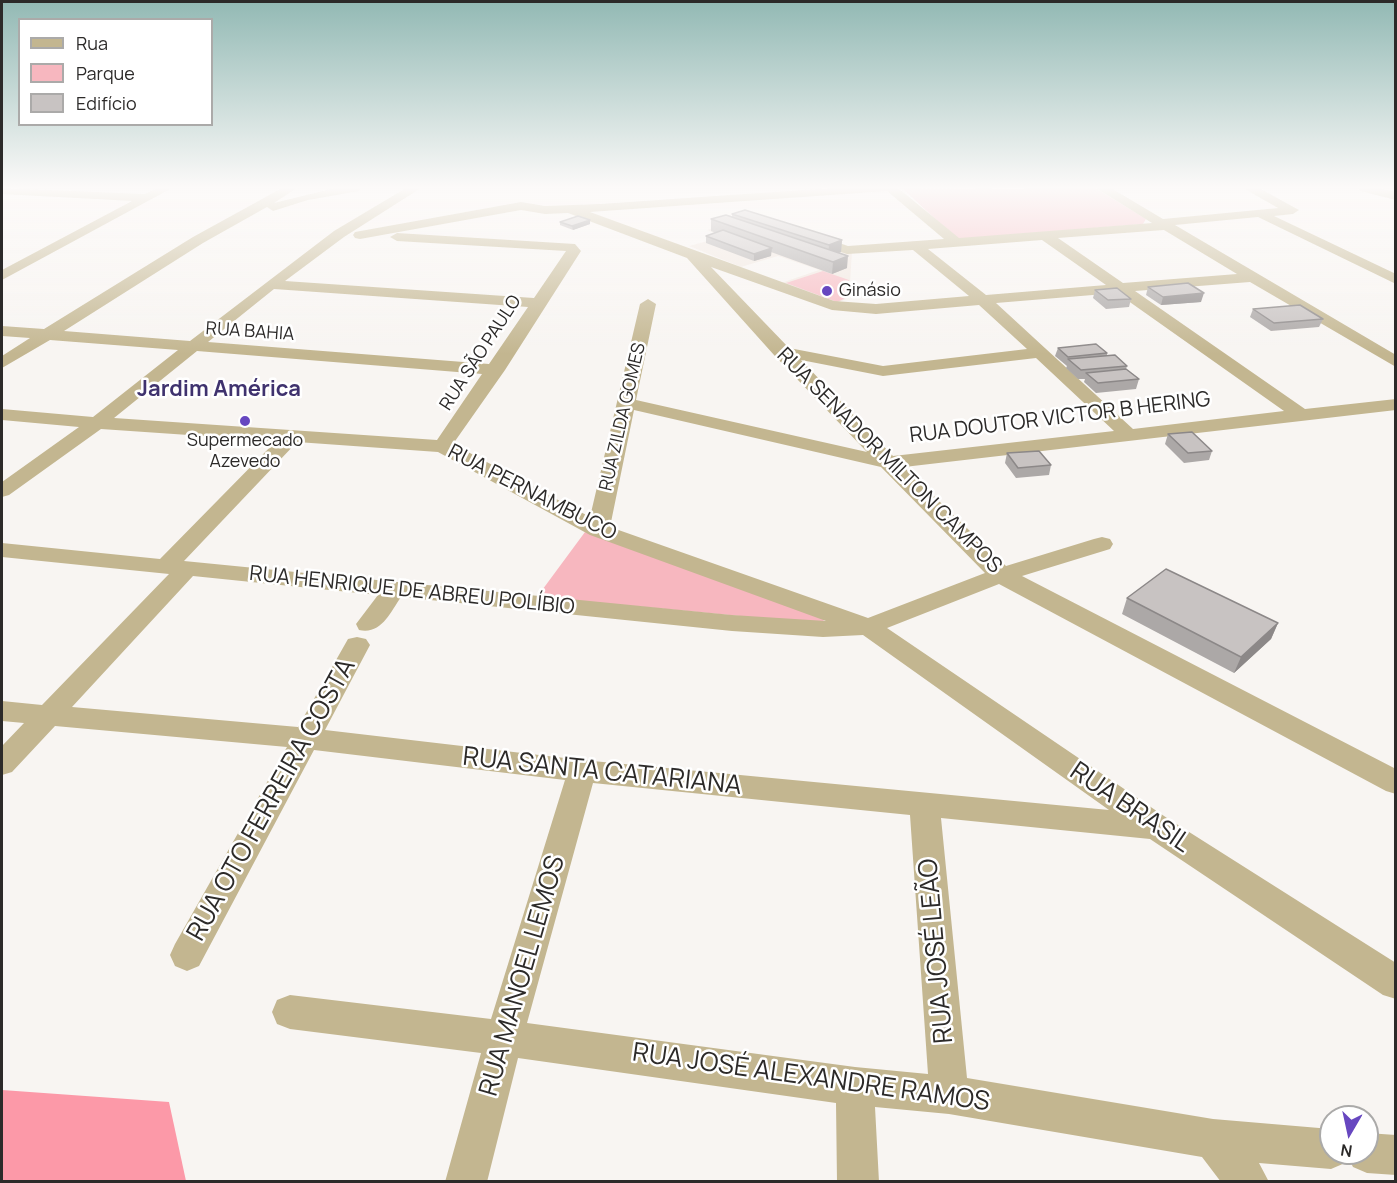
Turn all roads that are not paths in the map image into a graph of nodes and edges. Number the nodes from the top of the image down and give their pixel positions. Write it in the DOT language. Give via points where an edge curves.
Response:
graph roads {
  1 [pos="63,243"];
  2 [pos="193,243"];
  3 [pos="326,243"];
  4 [pos="500,243"];
  5 [pos="666,243"];
  6 [pos="831,243"];
  7 [pos="955,243"];
  8 [pos="1056,243"];
  9 [pos="1194,243"];
  10 [pos="1324,243"];
  11 [pos="918,247"];
  12 [pos="692,255"];
  13 [pos="2,264"];
  14 [pos="22,266"];
  15 [pos="1392,275"];
  16 [pos="2,276"];
  17 [pos="1252,277"];
  18 [pos="271,284"];
  19 [pos="1120,289"];
  20 [pos="983,300"];
  21 [pos="537,303"];
  22 [pos="648,304"];
  23 [pos="2,331"];
  24 [pos="47,335"];
  25 [pos="193,347"];
  26 [pos="780,351"];
  27 [pos="1039,353"];
  28 [pos="1395,362"];
  29 [pos="2,363"];
  30 [pos="496,370"];
  31 [pos="627,403"];
  32 [pos="1395,404"];
  33 [pos="2,414"];
  34 [pos="1301,415"];
  35 [pos="97,423"];
  36 [pos="1128,435"];
  37 [pos="292,436"];
  38 [pos="442,446"];
  39 [pos="888,463"];
  40 [pos="2,491"];
  41 [pos="598,530"];
  42 [pos="1102,544"];
  43 [pos="2,550"];
  44 [pos="177,567"];
  45 [pos="1001,575"];
  46 [pos="395,589"];
  47 [pos="868,627"];
  48 [pos="2,711"];
  49 [pos="48,714"];
  50 [pos="304,738"];
  51 [pos="2,764"];
  52 [pos="582,771"];
  53 [pos="1395,783"];
  54 [pos="925,806"];
  55 [pos="1156,827"];
  56 [pos="187,955"];
  57 [pos="1395,982"];
  58 [pos="290,1012"];
  59 [pos="504,1038"];
  60 [pos="855,1086"];
  61 [pos="949,1095"];
  62 [pos="1213,1139"];
  63 [pos="1319,1148"];
  64 [pos="1379,1153"];
  65 [pos="1395,1155"];
  66 [pos="466,1182"];
  67 [pos="858,1182"];
  68 [pos="1248,1182"];
  1 -- 14 [label="street"];
  2 -- 24 [label="street"];
  3 -- 18 [label="street"];
  4 -- 21 [label="street, RUA SÃO PAULO" via="574,251"];
  5 -- 12 [label="street, RUA SENADOR MILTON CAMPOS"];
  6 -- 11 [label="street" via="852,250"];
  7 -- 11 [label="street"];
  8 -- 19 [label="street"];
  9 -- 17 [label="street"];
  10 -- 15 [label="street"];
  11 -- 20 [label="street"];
  12 -- 20 [label="street" via="832,305 876,309"];
  12 -- 26 [label="street, RUA SENADOR MILTON CAMPOS"];
  13 -- 14 [label="street"];
  14 -- 16 [label="street"];
  17 -- 19 [label="street"];
  17 -- 28 [label="street"];
  18 -- 21 [label="street"];
  18 -- 25 [label="street"];
  19 -- 20 [label="street"];
  19 -- 34 [label="street"];
  20 -- 27 [label="street"];
  21 -- 30 [label="street, RUA SÃO PAULO"];
  22 -- 31 [label="street, RUA ZILDA GOMES"];
  23 -- 24 [label="street, RUA BAHIA"];
  24 -- 25 [label="street, RUA BAHIA"];
  24 -- 29 [label="street"];
  25 -- 30 [label="street, RUA BAHIA"];
  25 -- 35 [label="street"];
  26 -- 27 [label="street" via="883,371"];
  26 -- 39 [label="street, RUA SENADOR MILTON CAMPOS"];
  27 -- 36 [label="street"];
  30 -- 38 [label="street, RUA SÃO PAULO"];
  31 -- 39 [label="street, RUA DOUTOR VICTOR B HERING"];
  31 -- 41 [label="street, RUA ZILDA GOMES"];
  32 -- 34 [label="street, RUA DOUTOR VICTOR B HERING"];
  33 -- 35 [label="street, RUA PERNAMBUCO"];
  34 -- 36 [label="street, RUA DOUTOR VICTOR B HERING"];
  35 -- 37 [label="street, RUA PERNAMBUCO"];
  35 -- 40 [label="street"];
  36 -- 39 [label="street, RUA DOUTOR VICTOR B HERING"];
  37 -- 38 [label="street, RUA PERNAMBUCO"];
  37 -- 44 [label="street"];
  38 -- 41 [label="street, RUA PERNAMBUCO"];
  39 -- 45 [label="street, RUA SENADOR MILTON CAMPOS"];
  41 -- 47 [label="street, RUA PERNAMBUCO"];
  42 -- 45 [label="street, RUA HENRIQUE DE ABREU POLÍBIO"];
  43 -- 44 [label="street, RUA HENRIQUE DE ABREU POLÍBIO"];
  44 -- 46 [label="street, RUA HENRIQUE DE ABREU POLÍBIO"];
  44 -- 49 [label="street"];
  45 -- 47 [label="street, RUA HENRIQUE DE ABREU POLÍBIO"];
  45 -- 53 [label="street, RUA SENADOR MILTON CAMPOS"];
  46 -- 47 [label="street, RUA HENRIQUE DE ABREU POLÍBIO" via="754,625"];
  46 -- 50 [label="street, RUA OTO FERREIRA COSTA" via="362,634"];
  47 -- 55 [label="street, RUA BRASIL"];
  48 -- 49 [label="street, RUA SANTA CATARIANA"];
  49 -- 50 [label="street, RUA SANTA CATARIANA"];
  49 -- 51 [label="street"];
  50 -- 52 [label="street, RUA SANTA CATARIANA"];
  50 -- 56 [label="street, RUA OTO FERREIRA COSTA"];
  52 -- 54 [label="street, RUA SANTA CATARIANA"];
  52 -- 59 [label="street, RUA MANOEL LEMOS"];
  54 -- 55 [label="street, RUA SANTA CATARIANA"];
  54 -- 61 [label="street, RUA JOSÉ LEÃO"];
  55 -- 57 [label="street, RUA BRASIL"];
  58 -- 59 [label="street, RUA JOSÉ ALEXANDRE RAMOS"];
  59 -- 60 [label="street, RUA JOSÉ ALEXANDRE RAMOS"];
  59 -- 66 [label="street, RUA MANOEL LEMOS"];
  60 -- 61 [label="street, RUA JOSÉ ALEXANDRE RAMOS"];
  60 -- 67 [label="street"];
  61 -- 62 [label="street, RUA JOSÉ ALEXANDRE RAMOS"];
  62 -- 63 [label="street, RUA JOSÉ ALEXANDRE RAMOS"];
  62 -- 68 [label="street"];
  64 -- 65 [label="street"];
}
